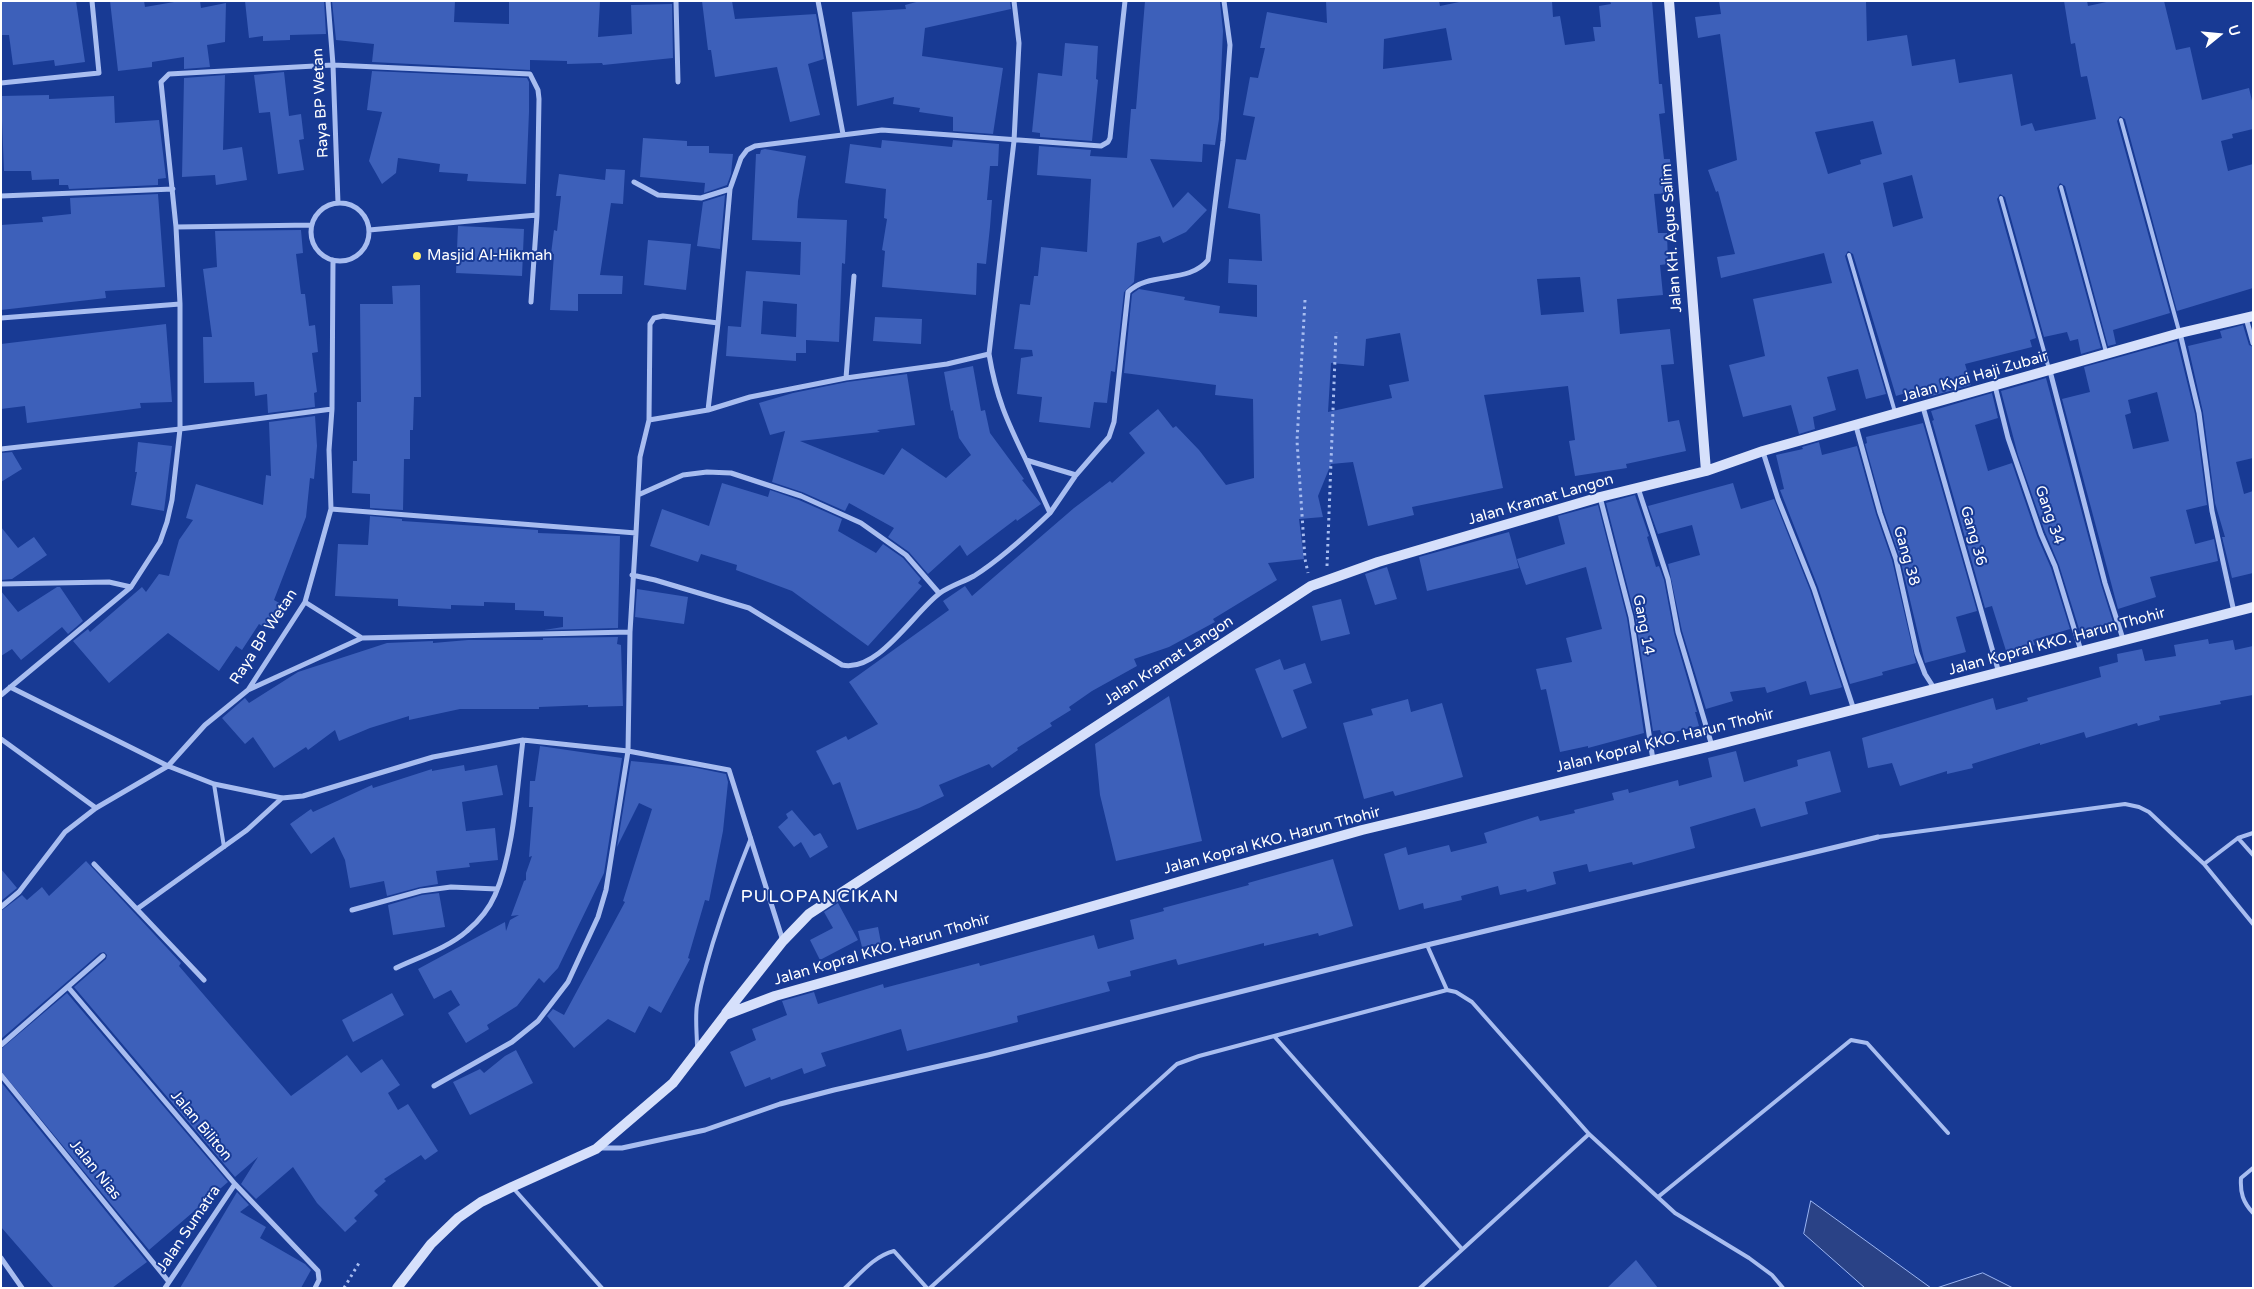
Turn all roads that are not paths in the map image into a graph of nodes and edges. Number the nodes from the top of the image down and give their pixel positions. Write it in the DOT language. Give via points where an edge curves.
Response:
graph roads {
  1 [pos="92,1"];
  2 [pos="328,1"];
  3 [pos="676,1"];
  4 [pos="818,1"];
  5 [pos="1014,1"];
  6 [pos="1126,1"];
  7 [pos="1224,1"];
  8 [pos="1669,1"];
  9 [pos="333,65"];
  10 [pos="678,82"];
  11 [pos="1,83"];
  12 [pos="2121,120"];
  13 [pos="843,134"];
  14 [pos="1014,141"];
  15 [pos="634,182"];
  16 [pos="2061,188"];
  17 [pos="173,189"];
  18 [pos="730,189"];
  19 [pos="1,196"];
  20 [pos="2001,198"];
  21 [pos="338,203"];
  22 [pos="538,215"];
  23 [pos="312,225"];
  24 [pos="176,227"];
  25 [pos="369,230"];
  26 [pos="1850,255"];
  27 [pos="333,260"];
  28 [pos="854,276"];
  29 [pos="531,302"];
  30 [pos="180,304"];
  31 [pos="2250,317"];
  32 [pos="1,318"];
  33 [pos="718,323"];
  34 [pos="2180,333"];
  35 [pos="2253,343"];
  36 [pos="989,354"];
  37 [pos="2107,354"];
  38 [pos="2050,371"];
  39 [pos="846,378"];
  40 [pos="1995,385"];
  41 [pos="1923,407"];
  42 [pos="332,409"];
  43 [pos="708,410"];
  44 [pos="1896,414"];
  45 [pos="648,420"];
  46 [pos="1856,426"];
  47 [pos="180,429"];
  48 [pos="1,449"];
  49 [pos="1762,451"];
  50 [pos="1026,460"];
  51 [pos="1706,472"];
  52 [pos="1076,475"];
  53 [pos="1638,488"];
  54 [pos="638,495"];
  55 [pos="1600,497"];
  56 [pos="331,509"];
  57 [pos="1050,513"];
  58 [pos="636,533"];
  59 [pos="632,575"];
  60 [pos="1,584"];
  61 [pos="131,587"];
  62 [pos="940,593"];
  63 [pos="305,602"];
  64 [pos="2253,607"];
  65 [pos="2234,612"];
  66 [pos="630,632"];
  67 [pos="362,638"];
  68 [pos="2123,639"];
  69 [pos="2082,652"];
  70 [pos="1999,673"];
  71 [pos="10,687"];
  72 [pos="248,690"];
  73 [pos="1936,690"];
  74 [pos="1,695"];
  75 [pos="1854,710"];
  76 [pos="1,739"];
  77 [pos="523,740"];
  78 [pos="1712,746"];
  79 [pos="628,752"];
  80 [pos="1653,760"];
  81 [pos="168,766"];
  82 [pos="214,784"];
  83 [pos="282,798"];
  84 [pos="96,808"];
  85 [pos="2253,833"];
  86 [pos="752,837"];
  87 [pos="1878,837"];
  88 [pos="2238,838"];
  89 [pos="224,847"];
  90 [pos="2253,855"];
  91 [pos="94,864"];
  92 [pos="2204,864"];
  93 [pos="497,889"];
  94 [pos="1,907"];
  95 [pos="137,909"];
  96 [pos="352,910"];
  97 [pos="2253,924"];
  98 [pos="783,941"];
  99 [pos="1427,945"];
  100 [pos="102,956"];
  101 [pos="396,968"];
  102 [pos="204,980"];
  103 [pos="68,987"];
  104 [pos="1447,990"];
  105 [pos="725,1014"];
  106 [pos="1274,1036"];
  107 [pos="1,1045"];
  108 [pos="697,1049"];
  109 [pos="1,1075"];
  110 [pos="434,1086"];
  111 [pos="1948,1133"];
  112 [pos="1589,1134"];
  113 [pos="596,1148"];
  114 [pos="2253,1168"];
  115 [pos="234,1184"];
  116 [pos="512,1186"];
  117 [pos="1658,1197"];
  118 [pos="2253,1213"];
  119 [pos="1462,1250"];
  120 [pos="1,1258"];
  121 [pos="169,1282"];
  122 [pos="22,1288"];
  123 [pos="165,1288"];
  124 [pos="315,1288"];
  125 [pos="397,1288"];
  126 [pos="602,1288"];
  127 [pos="846,1288"];
  128 [pos="929,1288"];
  129 [pos="1420,1288"];
  130 [pos="1784,1288"];
  1 -- 11 [label="street" via="99,73"];
  2 -- 9 [label="street, Raya BP Wetan"];
  3 -- 10 [label="street"];
  4 -- 13 [label="street"];
  5 -- 14 [label="street" via="1019,43"];
  6 -- 14 [label="street" via="1108,142 1101,146"];
  7 -- 52 [label="street" via="1229,55 1224,141 1208,260 1196,270 1140,283 1128,292 1114,422 1109,437"];
  8 -- 51 [label="street, Jalan KH. Agus Salim"];
  9 -- 17 [label="street" via="165,76 161,82"];
  9 -- 21 [label="street, Raya BP Wetan"];
  9 -- 22 [label="street" via="530,74 539,99"];
  12 -- 34 [label="lane"];
  13 -- 14 [label="street" via="907,131"];
  13 -- 18 [label="street" via="755,146 741,158"];
  14 -- 36 [label="street"];
  15 -- 18 [label="street" via="658,195 701,198"];
  16 -- 37 [label="lane"];
  17 -- 19 [label="street"];
  17 -- 24 [label="street"];
  18 -- 33 [label="street"];
  20 -- 38 [label="lane"];
  21 -- 23 [label="street" via="322,210"];
  21 -- 25 [label="street" via="355,207 362,213"];
  22 -- 25 [label="street"];
  22 -- 29 [label="street"];
  23 -- 24 [label="street"];
  23 -- 27 [label="street" via="314,243"];
  24 -- 30 [label="street"];
  25 -- 27 [label="street" via="365,247 359,254"];
  26 -- 44 [label="lane"];
  27 -- 42 [label="street, Raya BP Wetan"];
  28 -- 39 [label="street"];
  30 -- 32 [label="street"];
  30 -- 47 [label="street"];
  31 -- 34 [label="street, Jalan Kyai Haji Zubair"];
  31 -- 35 [label="street"];
  33 -- 43 [label="street"];
  33 -- 45 [label="street" via="663,316 654,318 650,324"];
  34 -- 37 [label="street, Jalan Kyai Haji Zubair"];
  34 -- 65 [label="street" via="2199,413 2212,512"];
  36 -- 39 [label="street" via="947,364"];
  36 -- 50 [label="street" via="1004,416"];
  37 -- 38 [label="street, Jalan Kyai Haji Zubair"];
  38 -- 40 [label="street, Jalan Kyai Haji Zubair"];
  38 -- 68 [label="street" via="2105,583"];
  39 -- 43 [label="street"];
  40 -- 41 [label="street, Jalan Kyai Haji Zubair"];
  40 -- 69 [label="street, Gang 34" via="2008,438 2055,566"];
  41 -- 44 [label="street, Jalan Kyai Haji Zubair"];
  41 -- 70 [label="street, Gang 36"];
  42 -- 47 [label="street"];
  42 -- 56 [label="street, Raya BP Wetan" via="329,450"];
  43 -- 45 [label="street"];
  44 -- 46 [label="street, Jalan Kyai Haji Zubair"];
  45 -- 54 [label="street" via="640,457"];
  46 -- 49 [label="street, Jalan Kyai Haji Zubair"];
  46 -- 73 [label="street, Gang 38" via="1896,559 1924,674"];
  47 -- 48 [label="street"];
  47 -- 61 [label="street" via="167,522 160,542"];
  49 -- 51 [label="street, Jalan Kyai Haji Zubair"];
  49 -- 75 [label="street" via="1814,589"];
  50 -- 52 [label="street"];
  50 -- 57 [label="street"];
  51 -- 53 [label="street, Jalan Kramat Langon"];
  52 -- 57 [label="street"];
  53 -- 55 [label="street, Jalan Kramat Langon"];
  53 -- 78 [label="street" via="1668,579 1678,632"];
  54 -- 58 [label="street"];
  54 -- 62 [label="street" via="683,475 707,472 731,473 802,496 861,523 906,555"];
  55 -- 80 [label="street, Gang 14" via="1631,618"];
  55 -- 98 [label="street, Jalan Kramat Langon" via="1378,562 1311,586 809,914"];
  56 -- 58 [label="street"];
  56 -- 63 [label="street, Raya BP Wetan"];
  57 -- 62 [label="street" via="975,575"];
  58 -- 59 [label="street"];
  59 -- 62 [label="street" via="749,608 842,665 851,667 876,655"];
  59 -- 66 [label="street"];
  60 -- 61 [label="street" via="109,582"];
  61 -- 71 [label="street"];
  63 -- 67 [label="street"];
  63 -- 72 [label="street, Raya BP Wetan"];
  64 -- 65 [label="street, Jalan Kopral KKO. Harun Thohir"];
  65 -- 68 [label="street, Jalan Kopral KKO. Harun Thohir"];
  66 -- 67 [label="street"];
  66 -- 79 [label="street"];
  67 -- 72 [label="street"];
  68 -- 69 [label="street, Jalan Kopral KKO. Harun Thohir"];
  69 -- 70 [label="street, Jalan Kopral KKO. Harun Thohir"];
  70 -- 73 [label="street, Jalan Kopral KKO. Harun Thohir"];
  71 -- 74 [label="street"];
  71 -- 81 [label="street"];
  72 -- 81 [label="street, Raya BP Wetan" via="205,725"];
  73 -- 75 [label="street, Jalan Kopral KKO. Harun Thohir"];
  75 -- 78 [label="street, Jalan Kopral KKO. Harun Thohir"];
  76 -- 84 [label="street"];
  77 -- 79 [label="street"];
  77 -- 83 [label="street" via="433,758 303,796"];
  77 -- 93 [label="street" via="509,844"];
  78 -- 80 [label="street, Jalan Kopral KKO. Harun Thohir"];
  79 -- 86 [label="street" via="729,770"];
  79 -- 110 [label="street" via="606,890 598,916 568,982 538,1021 512,1042"];
  80 -- 105 [label="street, Jalan Kopral KKO. Harun Thohir" via="1362,830 775,996"];
  81 -- 82 [label="street"];
  81 -- 84 [label="street, Raya BP Wetan"];
  82 -- 83 [label="street"];
  82 -- 89 [label="lane"];
  83 -- 89 [label="street"];
  84 -- 94 [label="street, Raya BP Wetan" via="65,832 19,892"];
  85 -- 88 [label="lane"];
  86 -- 98 [label="street"];
  86 -- 108 [label="lane" via="734,880 708,961 697,1007"];
  87 -- 92 [label="lane" via="2125,804 2149,812"];
  87 -- 99 [label="street"];
  88 -- 90 [label="lane"];
  88 -- 92 [label="lane"];
  89 -- 95 [label="street"];
  91 -- 95 [label="street"];
  92 -- 97 [label="lane"];
  93 -- 96 [label="street" via="451,887 421,891"];
  93 -- 101 [label="street" via="484,914 466,932"];
  95 -- 102 [label="street"];
  98 -- 105 [label="street, Jalan Kramat Langon"];
  99 -- 104 [label="lane"];
  99 -- 113 [label="street" via="1112,1025 780,1104 705,1130 622,1148"];
  100 -- 103 [label="street"];
  103 -- 107 [label="street"];
  103 -- 115 [label="street, Jalan Biliton"];
  104 -- 106 [label="lane"];
  104 -- 112 [label="lane" via="1472,1002"];
  105 -- 108 [label="street"];
  106 -- 119 [label="lane"];
  106 -- 128 [label="lane" via="1199,1056 1167,1071"];
  108 -- 113 [label="street" via="673,1083"];
  109 -- 121 [label="street, Jalan Nias"];
  111 -- 117 [label="lane" via="1867,1043 1851,1040"];
  112 -- 117 [label="lane"];
  112 -- 119 [label="lane"];
  113 -- 116 [label="street"];
  114 -- 118 [label="lane" via="2241,1178 2240,1190 2244,1203"];
  115 -- 121 [label="street, Jalan Sumatra"];
  115 -- 124 [label="street, Jalan Biliton" via="318,1271 320,1276"];
  116 -- 125 [label="street" via="458,1218 432,1244"];
  116 -- 126 [label="lane"];
  117 -- 130 [label="lane" via="1675,1213 1749,1258"];
  119 -- 129 [label="lane"];
  120 -- 122 [label="street"];
  121 -- 123 [label="street, Jalan Sumatra"];
  127 -- 128 [label="lane" via="874,1261 894,1251"];
}
